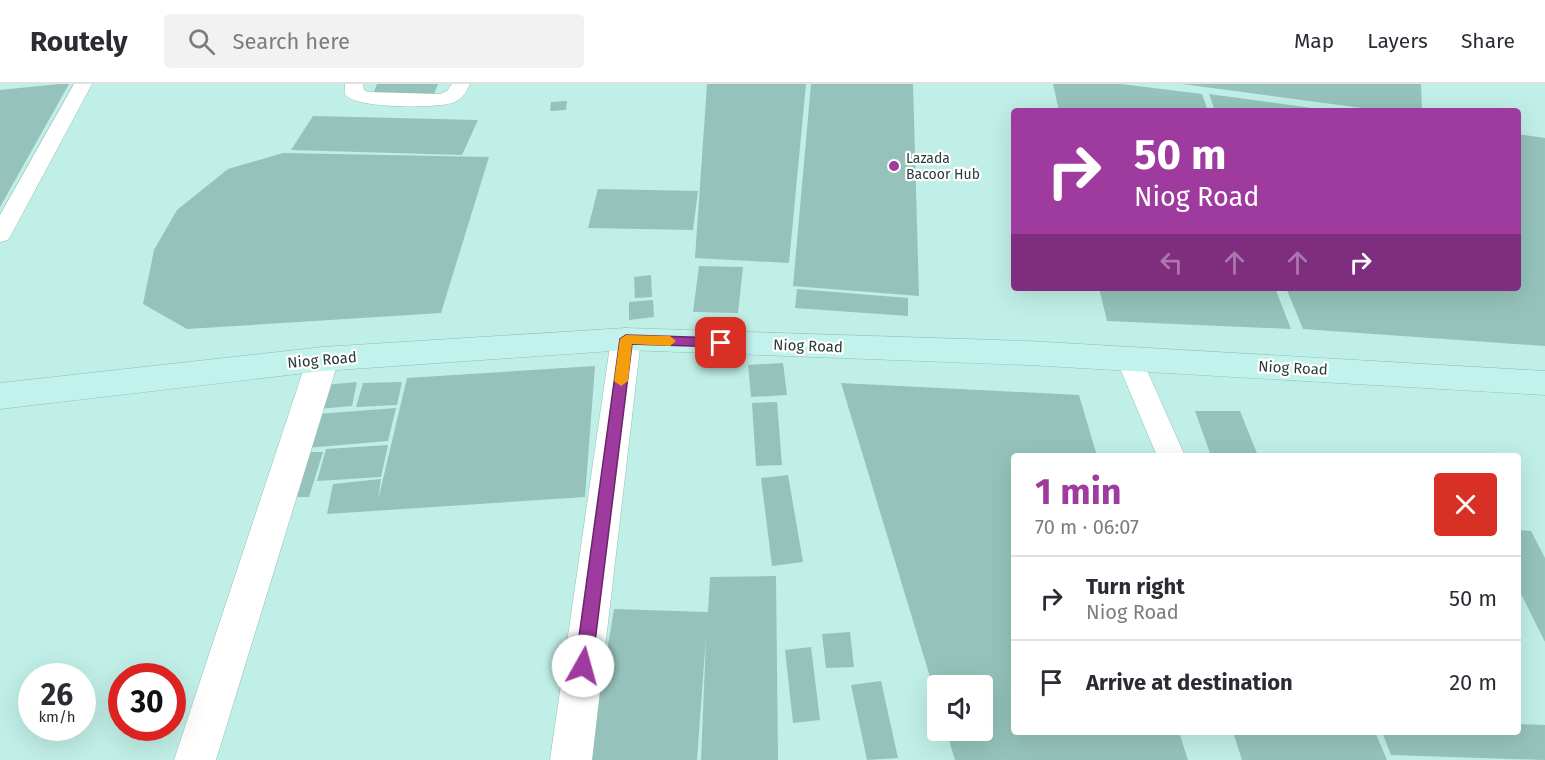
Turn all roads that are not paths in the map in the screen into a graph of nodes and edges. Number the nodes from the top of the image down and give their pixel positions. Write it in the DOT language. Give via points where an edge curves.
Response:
graph roads {
  1 [pos="83,84"];
  2 [pos="354,84"];
  3 [pos="461,84"];
  4 [pos="0,235"];
  5 [pos="626,339"];
  6 [pos="323,359"];
  7 [pos="1129,359"];
  8 [pos="1545,383"];
  9 [pos="0,396"];
  10 [pos="1170,453"];
  11 [pos="195,760"];
  12 [pos="571,760"];
  1 -- 4 [label="lane"];
  2 -- 3 [label="lane" via="354,93 365,98 441,100 451,98"];
  5 -- 6 [label="street, Niog Road"];
  5 -- 7 [label="street, Niog Road"];
  5 -- 12 [label="street"];
  6 -- 9 [label="street, Niog Road"];
  6 -- 11 [label="street"];
  7 -- 8 [label="street, Niog Road"];
  7 -- 10 [label="lane"];
}
